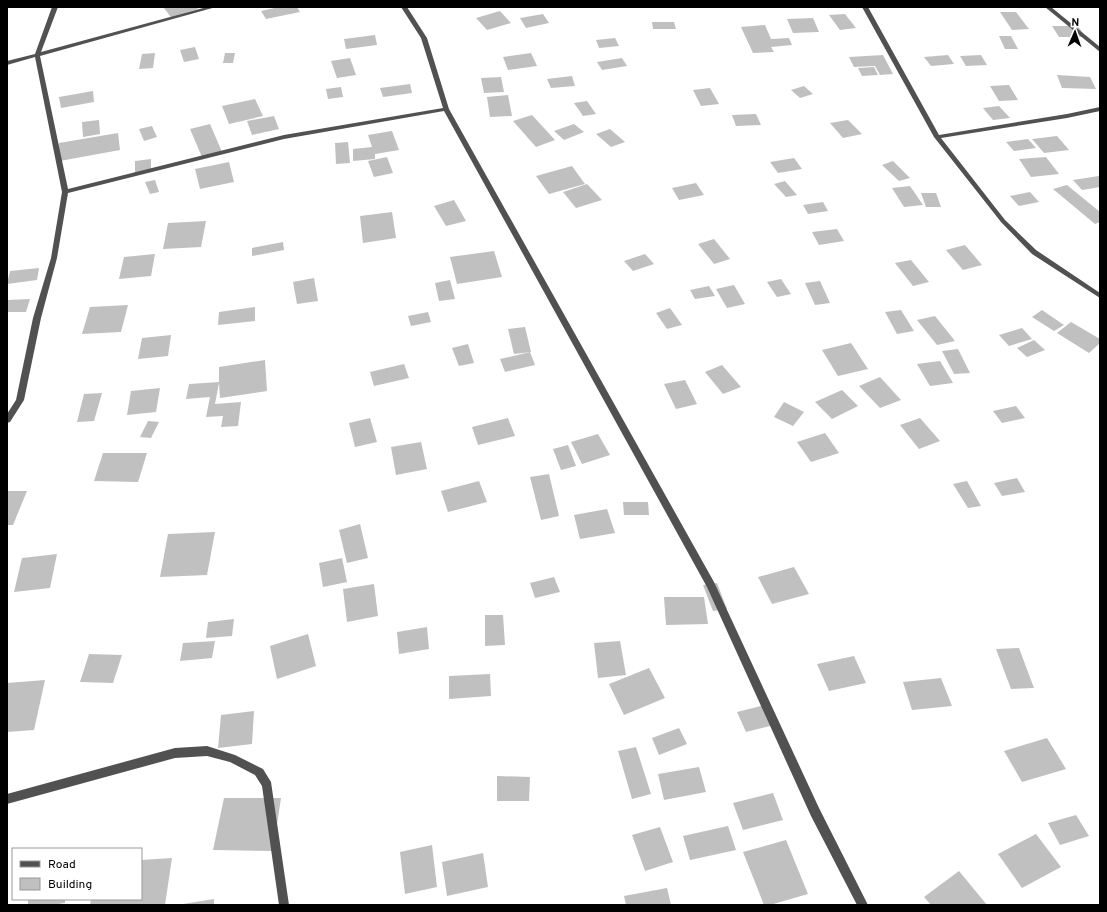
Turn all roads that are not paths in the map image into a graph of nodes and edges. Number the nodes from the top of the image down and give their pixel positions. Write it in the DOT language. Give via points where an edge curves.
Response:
graph roads {
  1 [pos="54,7"];
  2 [pos="213,7"];
  3 [pos="404,7"];
  4 [pos="865,7"];
  5 [pos="1048,7"];
  6 [pos="1100,50"];
  7 [pos="36,54"];
  8 [pos="7,63"];
  9 [pos="446,109"];
  10 [pos="1100,109"];
  11 [pos="937,137"];
  12 [pos="65,192"];
  13 [pos="1100,296"];
  14 [pos="7,420"];
  15 [pos="7,799"];
  16 [pos="284,905"];
  17 [pos="863,905"];
  1 -- 7 [label="street"];
  2 -- 7 [label="street"];
  3 -- 9 [label="street" via="424,38"];
  4 -- 11 [label="street"];
  5 -- 6 [label="street"];
  7 -- 8 [label="street"];
  7 -- 12 [label="street"];
  9 -- 12 [label="street" via="284,137"];
  9 -- 17 [label="street" via="711,585 815,812"];
  10 -- 11 [label="street"];
  11 -- 13 [label="street" via="1003,221 1034,252"];
  12 -- 14 [label="street" via="54,258 37,318 20,400"];
  15 -- 16 [label="street" via="175,753 207,750 232,758 259,772 267,785"];
}
